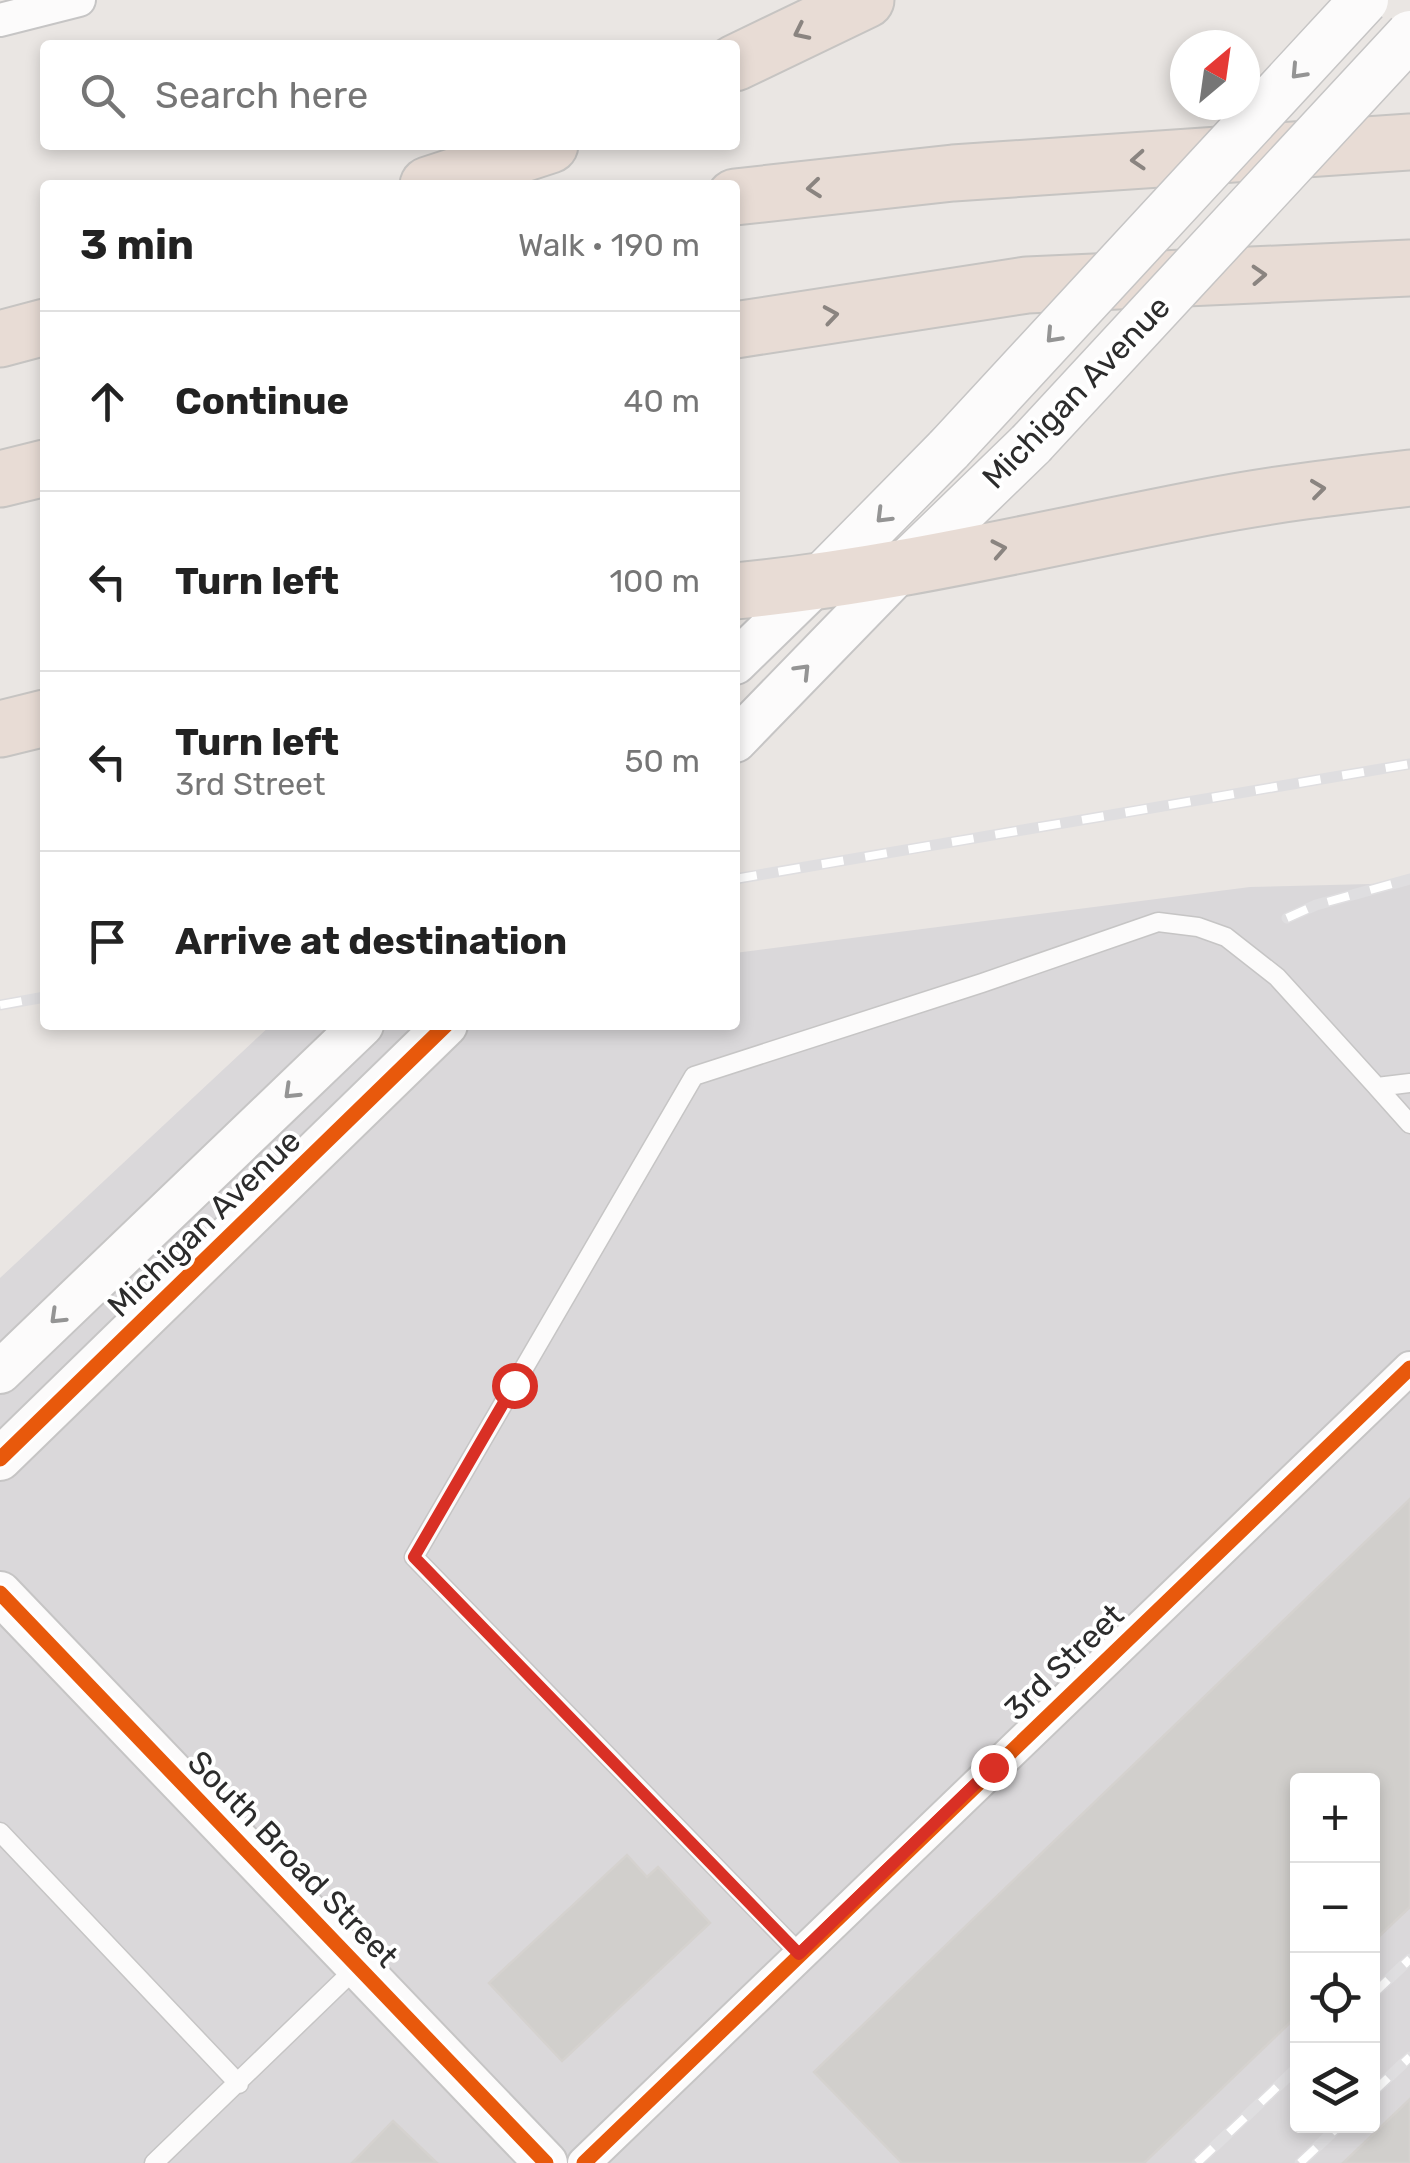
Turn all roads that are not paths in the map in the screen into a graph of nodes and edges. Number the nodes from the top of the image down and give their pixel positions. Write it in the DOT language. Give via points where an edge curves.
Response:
graph roads {
  1 [pos="79,0"];
  2 [pos="866,0"];
  3 [pos="1364,0"];
  4 [pos="0,20"];
  5 [pos="1410,36"];
  6 [pos="740,62"];
  7 [pos="1410,142"];
  8 [pos="535,150"];
  9 [pos="443,180"];
  10 [pos="740,195"];
  11 [pos="1410,268"];
  12 [pos="40,329"];
  13 [pos="740,329"];
  14 [pos="0,340"];
  15 [pos="40,469"];
  16 [pos="1410,478"];
  17 [pos="0,479"];
  18 [pos="903,568"];
  19 [pos="816,584"];
  20 [pos="740,592"];
  21 [pos="740,658"];
  22 [pos="740,736"];
  23 [pos="357,1030"];
  24 [pos="441,1030"];
  25 [pos="1410,1084"];
  26 [pos="1376,1088"];
  27 [pos="1410,1124"];
  28 [pos="1410,1368"];
  29 [pos="0,1372"];
  30 [pos="0,1460"];
  31 [pos="0,1592"];
  32 [pos="0,1832"];
  33 [pos="799,1954"];
  34 [pos="358,1966"];
  35 [pos="239,2084"];
  36 [pos="154,2163"];
  37 [pos="546,2163"];
  38 [pos="584,2163"];
  1 -- 4 [label="street"];
  2 -- 6 [label="highway, one-way"];
  3 -- 19 [label="main road, Michigan Avenue, one-way, bridge"];
  5 -- 18 [label="main road, Michigan Avenue, bridge" via="1031,444"];
  7 -- 10 [label="highway, one-way" via="953,173"];
  8 -- 9 [label="highway"];
  13 -- 11 [label="highway, one-way" via="1027,285"];
  12 -- 14 [label="highway"];
  15 -- 17 [label="highway"];
  18 -- 16 [label="highway, one-way" via="1208,507"];
  18 -- 19 [label="highway"];
  22 -- 18 [label="street, Michigan Avenue, one-way"];
  19 -- 20 [label="highway"];
  19 -- 21 [label="street, Michigan Avenue"];
  23 -- 29 [label="street, Michigan Avenue, one-way"];
  24 -- 30 [label="street, Michigan Avenue"];
  25 -- 26 [label="lane"];
  26 -- 27 [label="lane"];
  26 -- 33 [label="lane" via="1277,978 1226,936 1158,922 694,1076 414,1557"];
  28 -- 33 [label="street, 3rd Street"];
  31 -- 34 [label="street, South Broad Street"];
  32 -- 35 [label="lane"];
  33 -- 38 [label="street, 3rd Street"];
  34 -- 35 [label="lane"];
  34 -- 37 [label="street, South Broad Street"];
  35 -- 36 [label="lane"];
}
